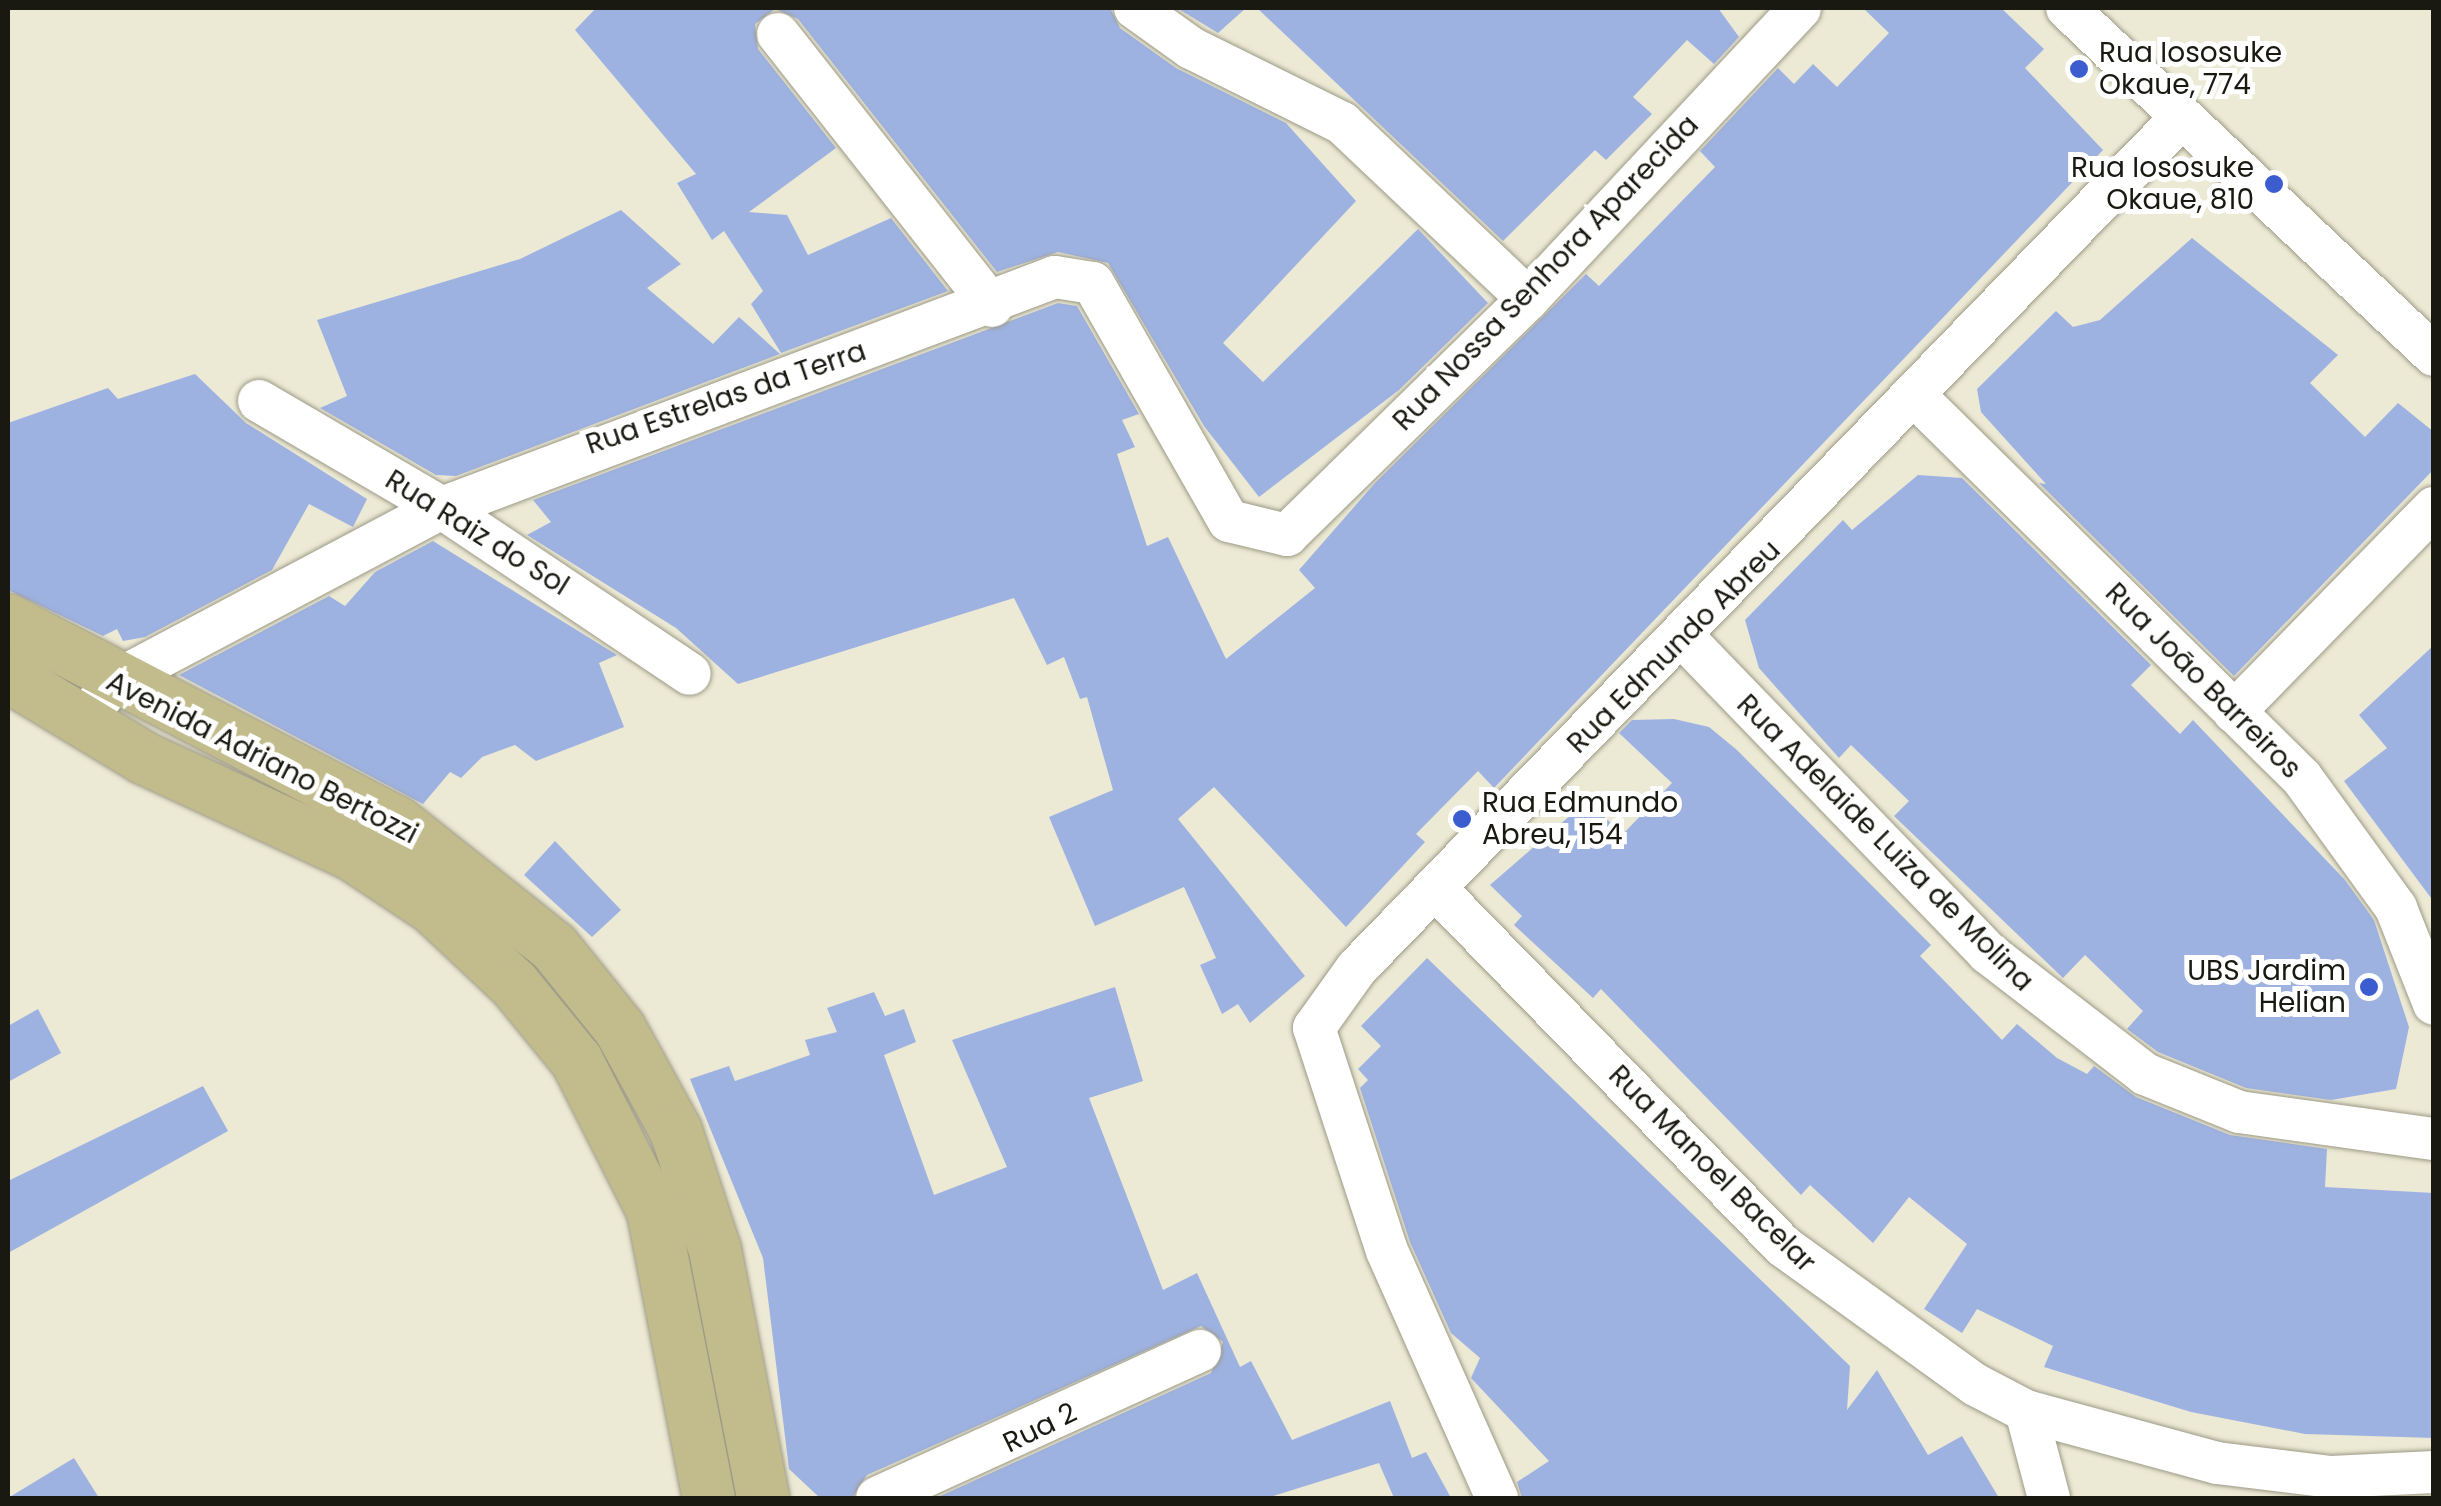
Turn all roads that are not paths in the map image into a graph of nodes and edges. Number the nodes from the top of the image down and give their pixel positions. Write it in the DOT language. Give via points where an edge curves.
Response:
graph roads {
  1 [pos="1135,8"];
  2 [pos="1800,8"];
  3 [pos="2068,8"];
  4 [pos="778,34"];
  5 [pos="2180,120"];
  6 [pos="1528,299"];
  7 [pos="992,306"];
  8 [pos="2434,355"];
  9 [pos="1917,398"];
  10 [pos="259,401"];
  11 [pos="442,508"];
  12 [pos="2434,508"];
  13 [pos="1287,535"];
  14 [pos="8,620"];
  15 [pos="1684,638"];
  16 [pos="690,674"];
  17 [pos="8,676"];
  18 [pos="98,702"];
  19 [pos="2234,712"];
  20 [pos="1434,888"];
  21 [pos="2434,1004"];
  22 [pos="2434,1138"];
  23 [pos="1200,1351"];
  24 [pos="2026,1411"];
  25 [pos="2434,1472"];
  26 [pos="710,1498"];
  27 [pos="763,1498"];
  28 [pos="877,1498"];
  29 [pos="1496,1498"];
  30 [pos="2049,1498"];
  1 -- 6 [label="street" via="1191,48 1342,123"];
  2 -- 6 [label="street, Rua Nossa Senhora Aparecida"];
  3 -- 5 [label="street"];
  4 -- 7 [label="street"];
  5 -- 8 [label="street"];
  5 -- 9 [label="street, Rua Edmundo Abreu"];
  6 -- 13 [label="street, Rua Nossa Senhora Aparecida"];
  7 -- 11 [label="street, Rua Estrelas da Terra" via="583,448"];
  7 -- 13 [label="street, Rua Estrelas da Terra" via="1056,276 1093,282 1229,521"];
  9 -- 15 [label="street, Rua Edmundo Abreu"];
  9 -- 19 [label="street, Rua João Barreiros"];
  10 -- 11 [label="street, Rua Raiz do Sol"];
  11 -- 16 [label="street, Rua Raiz do Sol"];
  11 -- 18 [label="street, Rua Estrelas da Terra"];
  12 -- 19 [label="street"];
  14 -- 18 [label="main road, Avenida Adriano Bertozzi"];
  15 -- 20 [label="street, Rua Edmundo Abreu"];
  15 -- 22 [label="street, Rua Adelaide Luiza de Molina" via="1988,953 2145,1074 2239,1112"];
  17 -- 18 [label="main road, Avenida Adriano Bertozzi"];
  18 -- 26 [label="main road, Avenida Adriano Bertozzi" via="433,908 577,1060 654,1211"];
  18 -- 27 [label="main road, Avenida Adriano Bertozzi" via="398,823 554,948 620,1029 676,1131 715,1250"];
  19 -- 21 [label="street, Rua João Barreiros" via="2357,846 2396,908"];
  20 -- 24 [label="street, Rua Manoel Bacelar" via="1783,1246 1890,1332"];
  20 -- 29 [label="street, Rua Edmundo Abreu" via="1314,1028 1387,1251"];
  23 -- 28 [label="street, Rua 2"];
  24 -- 25 [label="street, Rua Manoel Bacelar" via="2217,1464 2330,1478"];
  24 -- 30 [label="street"];
}
